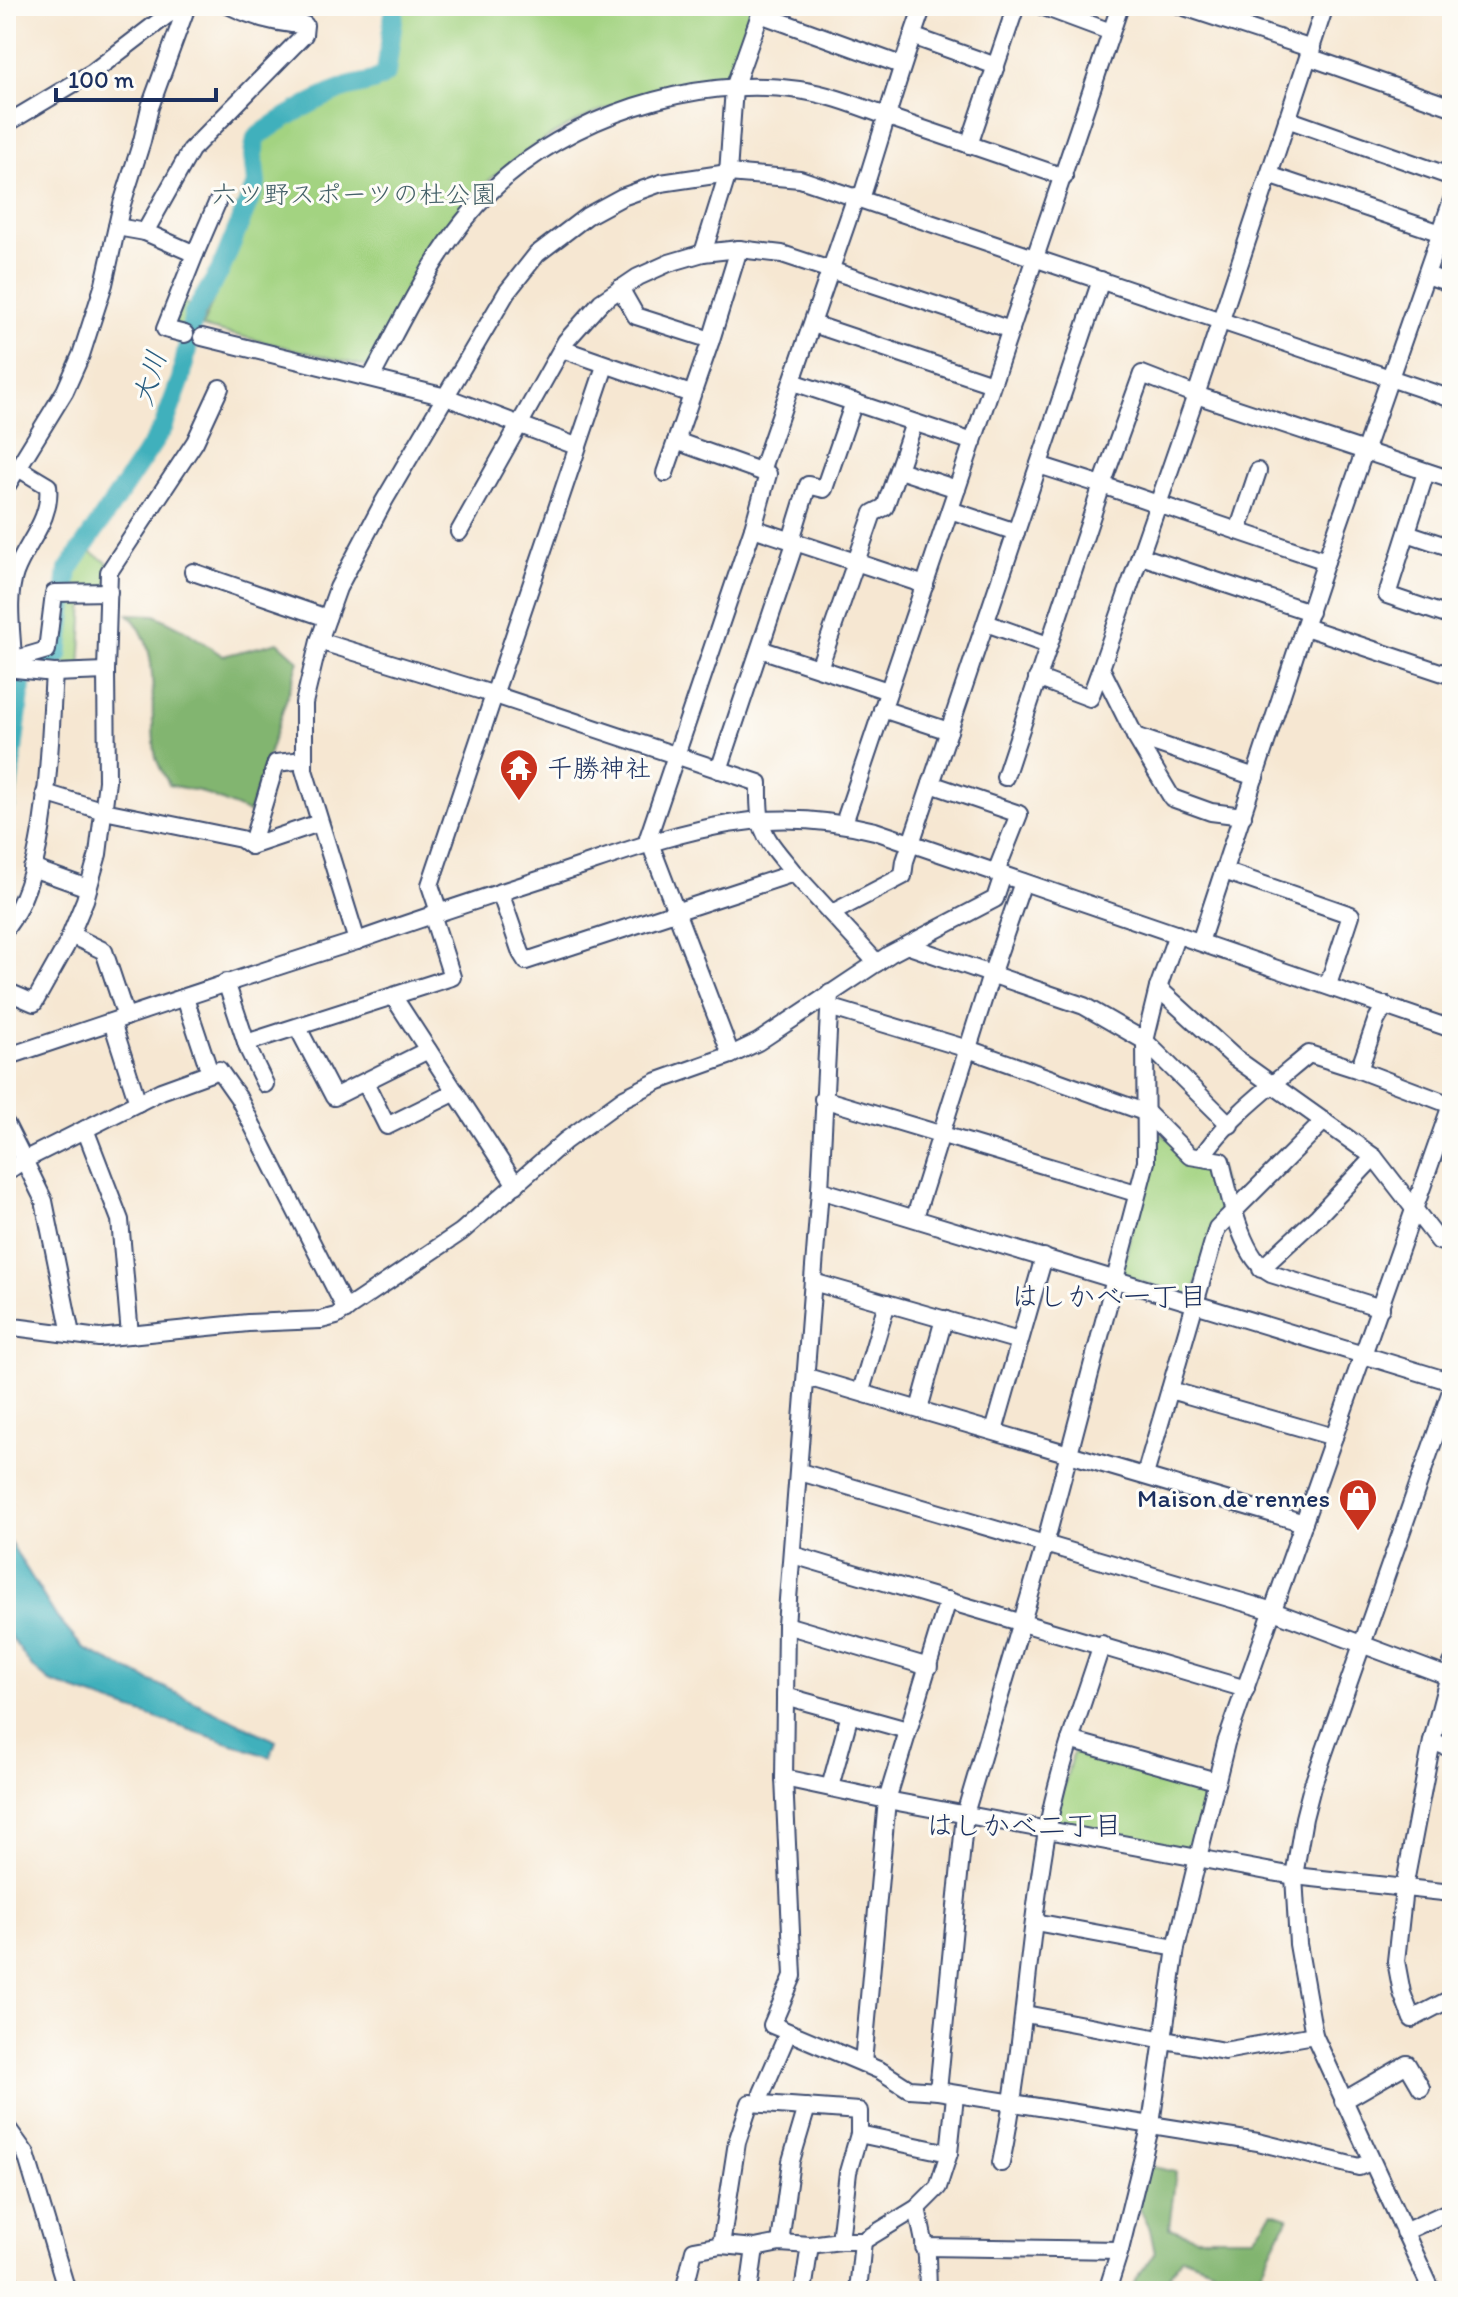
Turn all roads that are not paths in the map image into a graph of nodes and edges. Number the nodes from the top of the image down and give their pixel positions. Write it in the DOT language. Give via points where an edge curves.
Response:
graph roads {
  1 [pos="230,6"];
  2 [pos="923,6"];
  3 [pos="1016,6"];
  4 [pos="1041,6"];
  5 [pos="1120,6"];
  6 [pos="1181,6"];
  7 [pos="1325,6"];
  8 [pos="185,8"];
  9 [pos="761,10"];
  10 [pos="1111,32"];
  11 [pos="912,36"];
  12 [pos="1311,53"];
  13 [pos="901,65"];
  14 [pos="996,66"];
  15 [pos="734,88"];
  16 [pos="1452,107"];
  17 [pos="888,117"];
  18 [pos="1287,119"];
  19 [pos="6,124"];
  20 [pos="969,145"];
  21 [pos="728,173"];
  22 [pos="1269,175"];
  23 [pos="1064,177"];
  24 [pos="1452,177"];
  25 [pos="859,198"];
  26 [pos="1452,200"];
  27 [pos="217,203"];
  28 [pos="117,227"];
  29 [pos="145,232"];
  30 [pos="1441,233"];
  31 [pos="739,249"];
  32 [pos="703,253"];
  33 [pos="195,254"];
  34 [pos="1037,258"];
  35 [pos="831,271"];
  36 [pos="1427,275"];
  37 [pos="1101,280"];
  38 [pos="1452,284"];
  39 [pos="620,288"];
  40 [pos="1219,321"];
  41 [pos="813,324"];
  42 [pos="1011,330"];
  43 [pos="185,334"];
  44 [pos="202,337"];
  45 [pos="711,340"];
  46 [pos="562,349"];
  47 [pos="605,366"];
  48 [pos="371,378"];
  49 [pos="1391,380"];
  50 [pos="793,382"];
  51 [pos="992,384"];
  52 [pos="220,388"];
  53 [pos="691,394"];
  54 [pos="1196,395"];
  55 [pos="446,397"];
  56 [pos="1452,399"];
  57 [pos="854,402"];
  58 [pos="914,423"];
  59 [pos="518,424"];
  60 [pos="676,441"];
  61 [pos="973,442"];
  62 [pos="576,446"];
  63 [pos="1366,452"];
  64 [pos="1039,465"];
  65 [pos="18,468"];
  66 [pos="899,470"];
  67 [pos="761,471"];
  68 [pos="1258,471"];
  69 [pos="1426,472"];
  70 [pos="665,473"];
  71 [pos="1452,480"];
  72 [pos="1102,485"];
  73 [pos="6,487"];
  74 [pos="957,489"];
  75 [pos="1159,504"];
  76 [pos="950,510"];
  77 [pos="753,528"];
  78 [pos="1238,531"];
  79 [pos="459,532"];
  80 [pos="1016,532"];
  81 [pos="1407,533"];
  82 [pos="793,541"];
  83 [pos="1452,548"];
  84 [pos="1141,556"];
  85 [pos="1326,561"];
  86 [pos="856,563"];
  87 [pos="193,572"];
  88 [pos="925,585"];
  89 [pos="109,592"];
  90 [pos="1452,617"];
  91 [pos="327,618"];
  92 [pos="1307,620"];
  93 [pos="986,623"];
  94 [pos="319,641"];
  95 [pos="1048,645"];
  96 [pos="760,649"];
  97 [pos="9,666"];
  98 [pos="819,668"];
  99 [pos="1101,668"];
  100 [pos="106,671"];
  101 [pos="54,673"];
  102 [pos="1452,676"];
  103 [pos="1037,678"];
  104 [pos="888,691"];
  105 [pos="492,694"];
  106 [pos="882,709"];
  107 [pos="949,731"];
  108 [pos="1135,736"];
  109 [pos="675,754"];
  110 [pos="304,760"];
  111 [pos="719,770"];
  112 [pos="1005,777"];
  113 [pos="1255,777"];
  114 [pos="931,784"];
  115 [pos="45,793"];
  116 [pos="104,811"];
  117 [pos="1243,816"];
  118 [pos="758,819"];
  119 [pos="319,823"];
  120 [pos="844,823"];
  121 [pos="650,843"];
  122 [pos="911,843"];
  123 [pos="251,846"];
  124 [pos="32,868"];
  125 [pos="1224,871"];
  126 [pos="794,873"];
  127 [pos="1000,874"];
  128 [pos="1023,882"];
  129 [pos="88,888"];
  130 [pos="500,892"];
  131 [pos="676,912"];
  132 [pos="436,913"];
  133 [pos="832,913"];
  134 [pos="6,928"];
  135 [pos="1177,934"];
  136 [pos="71,935"];
  137 [pos="357,941"];
  138 [pos="1200,942"];
  139 [pos="909,946"];
  140 [pos="877,963"];
  141 [pos="991,975"];
  142 [pos="226,982"];
  143 [pos="1328,985"];
  144 [pos="1158,988"];
  145 [pos="6,991"];
  146 [pos="393,996"];
  147 [pos="185,998"];
  148 [pos="830,1000"];
  149 [pos="1385,1005"];
  150 [pos="119,1019"];
  151 [pos="298,1028"];
  152 [pos="1452,1029"];
  153 [pos="1145,1041"];
  154 [pos="246,1043"];
  155 [pos="968,1049"];
  156 [pos="428,1050"];
  157 [pos="731,1055"];
  158 [pos="6,1057"];
  159 [pos="1359,1070"];
  160 [pos="210,1073"];
  161 [pos="365,1082"];
  162 [pos="265,1084"];
  163 [pos="1273,1084"];
  164 [pos="456,1092"];
  165 [pos="823,1099"];
  166 [pos="138,1103"];
  167 [pos="1147,1113"];
  168 [pos="1324,1121"];
  169 [pos="6,1124"];
  170 [pos="1230,1125"];
  171 [pos="85,1129"];
  172 [pos="942,1135"];
  173 [pos="1202,1157"];
  174 [pos="1374,1157"];
  175 [pos="24,1160"];
  176 [pos="6,1172"];
  177 [pos="516,1185"];
  178 [pos="820,1190"];
  179 [pos="1136,1193"];
  180 [pos="1235,1208"];
  181 [pos="1415,1208"];
  182 [pos="915,1217"];
  183 [pos="1452,1245"];
  184 [pos="1044,1257"];
  185 [pos="1261,1269"];
  186 [pos="1115,1280"];
  187 [pos="813,1282"];
  188 [pos="887,1303"];
  189 [pos="1195,1303"];
  190 [pos="1381,1308"];
  191 [pos="346,1310"];
  192 [pos="944,1319"];
  193 [pos="6,1326"];
  194 [pos="71,1334"];
  195 [pos="130,1335"];
  196 [pos="1019,1341"];
  197 [pos="1364,1356"];
  198 [pos="807,1377"];
  199 [pos="1452,1385"];
  200 [pos="1170,1390"];
  201 [pos="861,1391"];
  202 [pos="919,1409"];
  203 [pos="994,1431"];
  204 [pos="1444,1435"];
  205 [pos="1334,1437"];
  206 [pos="1070,1452"];
  207 [pos="800,1472"];
  208 [pos="1145,1475"];
  209 [pos="1304,1523"];
  210 [pos="1045,1544"];
  211 [pos="793,1555"];
  212 [pos="948,1600"];
  213 [pos="1273,1611"];
  214 [pos="1022,1623"];
  215 [pos="786,1625"];
  216 [pos="1102,1644"];
  217 [pos="1363,1644"];
  218 [pos="929,1667"];
  219 [pos="1450,1672"];
  220 [pos="1246,1689"];
  221 [pos="785,1696"];
  222 [pos="850,1714"];
  223 [pos="907,1730"];
  224 [pos="1070,1740"];
  225 [pos="1432,1741"];
  226 [pos="1452,1749"];
  227 [pos="784,1778"];
  228 [pos="1216,1781"];
  229 [pos="830,1787"];
  230 [pos="887,1800"];
  231 [pos="965,1814"];
  232 [pos="1047,1830"];
  233 [pos="1197,1857"];
  234 [pos="1294,1876"];
  235 [pos="1404,1888"];
  236 [pos="1452,1893"];
  237 [pos="1035,1922"];
  238 [pos="1176,1948"];
  239 [pos="1452,1998"];
  240 [pos="1025,2014"];
  241 [pos="788,2033"];
  242 [pos="1314,2035"];
  243 [pos="1165,2040"];
  244 [pos="863,2063"];
  245 [pos="1421,2088"];
  246 [pos="938,2091"];
  247 [pos="762,2093"];
  248 [pos="955,2096"];
  249 [pos="1343,2101"];
  250 [pos="1013,2104"];
  251 [pos="807,2107"];
  252 [pos="1151,2124"];
  253 [pos="6,2126"];
  254 [pos="859,2134"];
  255 [pos="949,2153"];
  256 [pos="1370,2162"];
  257 [pos="1001,2163"];
  258 [pos="917,2208"];
  259 [pos="1452,2210"];
  260 [pos="1404,2232"];
  261 [pos="840,2241"];
  262 [pos="863,2241"];
  263 [pos="780,2243"];
  264 [pos="721,2245"];
  265 [pos="810,2245"];
  266 [pos="924,2247"];
  267 [pos="755,2248"];
  268 [pos="1120,2250"];
  269 [pos="6,2276"];
  270 [pos="15,2291"];
  271 [pos="67,2291"];
  272 [pos="684,2291"];
  273 [pos="749,2291"];
  274 [pos="803,2291"];
  275 [pos="858,2291"];
  276 [pos="928,2291"];
  277 [pos="1107,2291"];
  278 [pos="1432,2291"];
  1 -- 29 [label="street" via="282,24 305,25 304,35 191,150"];
  2 -- 11 [label="street"];
  3 -- 14 [label="street"];
  4 -- 10 [label="street"];
  5 -- 10 [label="street"];
  6 -- 12 [label="street"];
  7 -- 12 [label="street"];
  8 -- 19 [label="street"];
  8 -- 28 [label="street" via="150,107"];
  9 -- 13 [label="street"];
  9 -- 15 [label="street"];
  10 -- 23 [label="street"];
  11 -- 13 [label="street"];
  11 -- 14 [label="street"];
  12 -- 16 [label="street"];
  12 -- 18 [label="street"];
  13 -- 17 [label="street"];
  14 -- 20 [label="street"];
  15 -- 17 [label="street" via="797,90"];
  15 -- 21 [label="street"];
  15 -- 48 [label="street" via="630,107 584,126 523,164 491,190 432,266"];
  17 -- 20 [label="street"];
  17 -- 25 [label="street"];
  18 -- 22 [label="street"];
  18 -- 24 [label="street"];
  20 -- 23 [label="street"];
  21 -- 25 [label="street" via="800,179"];
  21 -- 32 [label="street"];
  21 -- 55 [label="street" via="661,183 622,197 537,254 507,292"];
  22 -- 30 [label="street"];
  22 -- 40 [label="street"];
  23 -- 34 [label="street"];
  25 -- 34 [label="street"];
  25 -- 35 [label="street"];
  26 -- 30 [label="street"];
  27 -- 33 [label="street"];
  28 -- 29 [label="street"];
  28 -- 65 [label="street" via="81,355"];
  29 -- 33 [label="street"];
  30 -- 36 [label="street"];
  31 -- 32 [label="street"];
  31 -- 35 [label="street" via="782,254"];
  31 -- 45 [label="street"];
  32 -- 39 [label="street"];
  33 -- 43 [label="street" via="165,329"];
  34 -- 37 [label="street"];
  34 -- 42 [label="street"];
  35 -- 41 [label="street"];
  35 -- 42 [label="street"];
  36 -- 38 [label="street"];
  36 -- 49 [label="street"];
  37 -- 40 [label="street"];
  37 -- 64 [label="street"];
  39 -- 45 [label="street" via="636,316"];
  39 -- 46 [label="street" via="582,321"];
  40 -- 49 [label="street"];
  40 -- 54 [label="street"];
  41 -- 50 [label="street"];
  41 -- 51 [label="street"];
  42 -- 51 [label="street"];
  44 -- 48 [label="street"];
  45 -- 53 [label="street"];
  46 -- 47 [label="street"];
  46 -- 59 [label="street"];
  47 -- 53 [label="street"];
  47 -- 62 [label="street"];
  48 -- 55 [label="street"];
  49 -- 56 [label="street"];
  49 -- 63 [label="street"];
  50 -- 57 [label="street"];
  50 -- 67 [label="street"];
  51 -- 61 [label="street"];
  52 -- 89 [label="street" via="195,442 109,572"];
  53 -- 60 [label="street"];
  54 -- 63 [label="street"];
  54 -- 72 [label="street" via="1142,374"];
  54 -- 75 [label="street"];
  55 -- 59 [label="street"];
  55 -- 91 [label="street" via="384,501"];
  57 -- 58 [label="street"];
  57 -- 82 [label="street" via="824,489 808,485"];
  58 -- 61 [label="street"];
  58 -- 66 [label="street"];
  59 -- 62 [label="street"];
  59 -- 79 [label="street"];
  60 -- 67 [label="street"];
  60 -- 70 [label="street"];
  61 -- 74 [label="street"];
  62 -- 105 [label="street"];
  63 -- 69 [label="street"];
  63 -- 85 [label="street"];
  64 -- 72 [label="street"];
  64 -- 80 [label="street"];
  65 -- 73 [label="street"];
  65 -- 97 [label="street" via="48,486 49,496 15,572"];
  66 -- 74 [label="street"];
  66 -- 86 [label="street" via="885,507 873,513"];
  67 -- 77 [label="street" via="768,474"];
  68 -- 78 [label="street"];
  69 -- 71 [label="street"];
  69 -- 81 [label="street"];
  72 -- 75 [label="street"];
  72 -- 95 [label="street"];
  74 -- 76 [label="street"];
  75 -- 78 [label="street"];
  75 -- 84 [label="street"];
  76 -- 80 [label="street"];
  76 -- 88 [label="street"];
  77 -- 82 [label="street"];
  77 -- 109 [label="street"];
  78 -- 85 [label="street"];
  80 -- 93 [label="street"];
  81 -- 83 [label="street"];
  81 -- 90 [label="street" via="1387,595"];
  82 -- 86 [label="street"];
  82 -- 96 [label="street"];
  84 -- 92 [label="street"];
  84 -- 99 [label="street"];
  85 -- 92 [label="street"];
  86 -- 88 [label="street"];
  86 -- 98 [label="street"];
  87 -- 91 [label="street"];
  88 -- 104 [label="street"];
  89 -- 97 [label="street" via="54,593 47,650"];
  89 -- 100 [label="street"];
  91 -- 94 [label="street"];
  92 -- 102 [label="street"];
  92 -- 113 [label="street"];
  93 -- 95 [label="street"];
  93 -- 107 [label="street"];
  94 -- 105 [label="street"];
  94 -- 110 [label="street" via="304,703"];
  95 -- 103 [label="street"];
  96 -- 98 [label="street"];
  96 -- 111 [label="street"];
  97 -- 101 [label="street"];
  98 -- 104 [label="street"];
  99 -- 103 [label="street" via="1090,698"];
  99 -- 108 [label="street"];
  100 -- 101 [label="street"];
  100 -- 116 [label="street"];
  101 -- 115 [label="street"];
  103 -- 112 [label="street"];
  104 -- 106 [label="street"];
  105 -- 109 [label="street"];
  105 -- 132 [label="street" via="430,885"];
  106 -- 107 [label="street"];
  106 -- 120 [label="street"];
  107 -- 114 [label="street"];
  108 -- 113 [label="street"];
  108 -- 117 [label="street" via="1172,798"];
  109 -- 111 [label="street"];
  109 -- 121 [label="street"];
  110 -- 119 [label="street"];
  110 -- 123 [label="street" via="276,763"];
  111 -- 118 [label="street" via="759,783"];
  113 -- 117 [label="street"];
  114 -- 122 [label="street"];
  114 -- 127 [label="street" via="1019,814"];
  115 -- 116 [label="street"];
  115 -- 124 [label="street"];
  116 -- 123 [label="street" via="241,839"];
  116 -- 129 [label="street"];
  117 -- 125 [label="street"];
  118 -- 120 [label="street"];
  118 -- 121 [label="street"];
  118 -- 126 [label="street"];
  119 -- 123 [label="street"];
  119 -- 137 [label="street"];
  120 -- 122 [label="street"];
  121 -- 130 [label="street"];
  121 -- 131 [label="street"];
  122 -- 127 [label="street"];
  122 -- 133 [label="street" via="903,876"];
  124 -- 129 [label="street"];
  124 -- 134 [label="street" via="24,898"];
  125 -- 138 [label="street"];
  125 -- 143 [label="street" via="1351,915"];
  126 -- 131 [label="street"];
  126 -- 133 [label="street"];
  127 -- 128 [label="street"];
  127 -- 139 [label="street" via="995,899"];
  128 -- 135 [label="street"];
  128 -- 141 [label="street"];
  129 -- 136 [label="street"];
  130 -- 131 [label="street" via="526,961"];
  130 -- 132 [label="street"];
  131 -- 157 [label="street"];
  132 -- 137 [label="street"];
  132 -- 146 [label="street" via="452,977"];
  133 -- 140 [label="street"];
  135 -- 138 [label="street"];
  135 -- 144 [label="street"];
  136 -- 145 [label="street" via="34,1003"];
  136 -- 150 [label="street" via="104,951"];
  137 -- 142 [label="street"];
  138 -- 143 [label="street"];
  139 -- 140 [label="street"];
  139 -- 141 [label="street"];
  140 -- 148 [label="street"];
  141 -- 153 [label="street" via="1084,1006"];
  141 -- 155 [label="street"];
  142 -- 147 [label="street"];
  142 -- 154 [label="street"];
  143 -- 149 [label="street"];
  144 -- 153 [label="street"];
  144 -- 163 [label="street" via="1235,1058"];
  146 -- 151 [label="street"];
  146 -- 156 [label="street"];
  147 -- 150 [label="street"];
  147 -- 160 [label="street"];
  148 -- 155 [label="street"];
  148 -- 157 [label="street"];
  148 -- 165 [label="street"];
  149 -- 152 [label="street"];
  149 -- 159 [label="street"];
  150 -- 158 [label="street"];
  150 -- 166 [label="street"];
  151 -- 154 [label="street"];
  151 -- 161 [label="street" via="334,1097"];
  153 -- 167 [label="street"];
  153 -- 170 [label="street"];
  154 -- 162 [label="street"];
  155 -- 167 [label="street"];
  155 -- 172 [label="street"];
  156 -- 161 [label="street"];
  156 -- 164 [label="street"];
  157 -- 177 [label="street" via="624,1098"];
  159 -- 163 [label="street" via="1309,1054"];
  159 -- 181 [label="street" via="1451,1105"];
  160 -- 166 [label="street"];
  160 -- 191 [label="street" via="219,1070 238,1097"];
  161 -- 164 [label="street" via="387,1126"];
  163 -- 168 [label="street"];
  163 -- 170 [label="street"];
  164 -- 177 [label="street"];
  165 -- 172 [label="street"];
  165 -- 178 [label="street"];
  166 -- 171 [label="street"];
  167 -- 173 [label="street" via="1190,1156"];
  167 -- 179 [label="street" via="1146,1162"];
  168 -- 174 [label="street"];
  168 -- 180 [label="street"];
  169 -- 175 [label="street"];
  170 -- 173 [label="street"];
  171 -- 175 [label="street"];
  171 -- 195 [label="street" via="120,1220"];
  172 -- 179 [label="street"];
  172 -- 182 [label="street"];
  173 -- 180 [label="street" via="1221,1161"];
  174 -- 181 [label="street"];
  174 -- 185 [label="street"];
  175 -- 176 [label="street"];
  175 -- 194 [label="street" via="44,1201"];
  177 -- 191 [label="street" via="461,1232"];
  178 -- 182 [label="street"];
  178 -- 187 [label="street"];
  179 -- 186 [label="street"];
  180 -- 185 [label="street"];
  180 -- 189 [label="street" via="1217,1228"];
  181 -- 183 [label="street" via="1439,1241"];
  181 -- 190 [label="street"];
  182 -- 184 [label="street"];
  184 -- 186 [label="street"];
  184 -- 196 [label="street"];
  185 -- 190 [label="street"];
  186 -- 189 [label="street"];
  186 -- 206 [label="street"];
  187 -- 188 [label="street"];
  187 -- 198 [label="street"];
  188 -- 192 [label="street"];
  188 -- 201 [label="street"];
  189 -- 197 [label="street"];
  189 -- 200 [label="street"];
  190 -- 197 [label="street"];
  191 -- 195 [label="street" via="321,1320"];
  192 -- 196 [label="street"];
  192 -- 202 [label="street"];
  193 -- 194 [label="street"];
  194 -- 195 [label="street"];
  196 -- 203 [label="street"];
  197 -- 199 [label="street"];
  197 -- 205 [label="street"];
  198 -- 201 [label="street"];
  198 -- 207 [label="street"];
  199 -- 204 [label="street"];
  200 -- 205 [label="street"];
  200 -- 208 [label="street"];
  201 -- 202 [label="street"];
  202 -- 203 [label="street"];
  203 -- 206 [label="street"];
  204 -- 217 [label="street"];
  205 -- 209 [label="street"];
  206 -- 208 [label="street"];
  206 -- 210 [label="street"];
  207 -- 210 [label="street"];
  207 -- 211 [label="street"];
  208 -- 209 [label="street"];
  209 -- 213 [label="street"];
  210 -- 213 [label="street"];
  210 -- 214 [label="street"];
  211 -- 212 [label="street"];
  211 -- 215 [label="street"];
  212 -- 214 [label="street"];
  212 -- 218 [label="street"];
  213 -- 217 [label="street"];
  213 -- 220 [label="street"];
  214 -- 216 [label="street"];
  214 -- 231 [label="street"];
  215 -- 218 [label="street"];
  215 -- 221 [label="street"];
  216 -- 220 [label="street"];
  216 -- 224 [label="street"];
  217 -- 219 [label="street"];
  217 -- 234 [label="street" via="1312,1787"];
  218 -- 223 [label="street"];
  219 -- 225 [label="street"];
  220 -- 228 [label="street"];
  221 -- 222 [label="street"];
  221 -- 227 [label="street"];
  222 -- 223 [label="street"];
  222 -- 229 [label="street"];
  223 -- 230 [label="street"];
  224 -- 228 [label="street"];
  224 -- 232 [label="street"];
  225 -- 226 [label="street"];
  225 -- 235 [label="street"];
  227 -- 229 [label="street"];
  227 -- 241 [label="street" via="793,1976 772,2025"];
  228 -- 233 [label="street"];
  229 -- 230 [label="street"];
  230 -- 231 [label="street"];
  230 -- 244 [label="street"];
  231 -- 232 [label="street"];
  231 -- 246 [label="street"];
  232 -- 233 [label="street"];
  232 -- 237 [label="street"];
  233 -- 234 [label="street"];
  233 -- 238 [label="street"];
  234 -- 235 [label="street"];
  234 -- 242 [label="street" via="1298,1944"];
  235 -- 236 [label="street"];
  235 -- 239 [label="street" via="1396,1961 1412,2019"];
  237 -- 238 [label="street"];
  237 -- 240 [label="street"];
  238 -- 243 [label="street"];
  240 -- 243 [label="street"];
  240 -- 250 [label="street"];
  241 -- 244 [label="street"];
  241 -- 247 [label="street"];
  242 -- 243 [label="street" via="1224,2051"];
  242 -- 249 [label="street"];
  243 -- 252 [label="street"];
  244 -- 246 [label="street" via="909,2089"];
  245 -- 249 [label="street" via="1407,2064"];
  246 -- 248 [label="street"];
  248 -- 250 [label="street"];
  248 -- 255 [label="street"];
  249 -- 256 [label="street"];
  250 -- 252 [label="street"];
  250 -- 257 [label="street"];
  251 -- 254 [label="street" via="859,2111"];
  251 -- 263 [label="street" via="791,2161"];
  251 -- 264 [label="street" via="750,2103 737,2142"];
  252 -- 256 [label="street" via="1258,2142 1359,2167"];
  252 -- 268 [label="street"];
  253 -- 271 [label="street" via="26,2154"];
  254 -- 255 [label="street"];
  254 -- 261 [label="street" via="848,2172"];
  255 -- 258 [label="street" via="938,2187"];
  256 -- 260 [label="street"];
  258 -- 262 [label="street"];
  258 -- 266 [label="street"];
  259 -- 260 [label="street"];
  260 -- 278 [label="street"];
  261 -- 262 [label="street"];
  261 -- 265 [label="street"];
  262 -- 275 [label="street"];
  263 -- 265 [label="street"];
  263 -- 267 [label="street"];
  264 -- 267 [label="street"];
  264 -- 272 [label="street" via="694,2250"];
  265 -- 274 [label="street"];
  266 -- 268 [label="street"];
  266 -- 276 [label="street"];
  267 -- 273 [label="street"];
  268 -- 277 [label="street"];
  269 -- 270 [label="street"];
}
